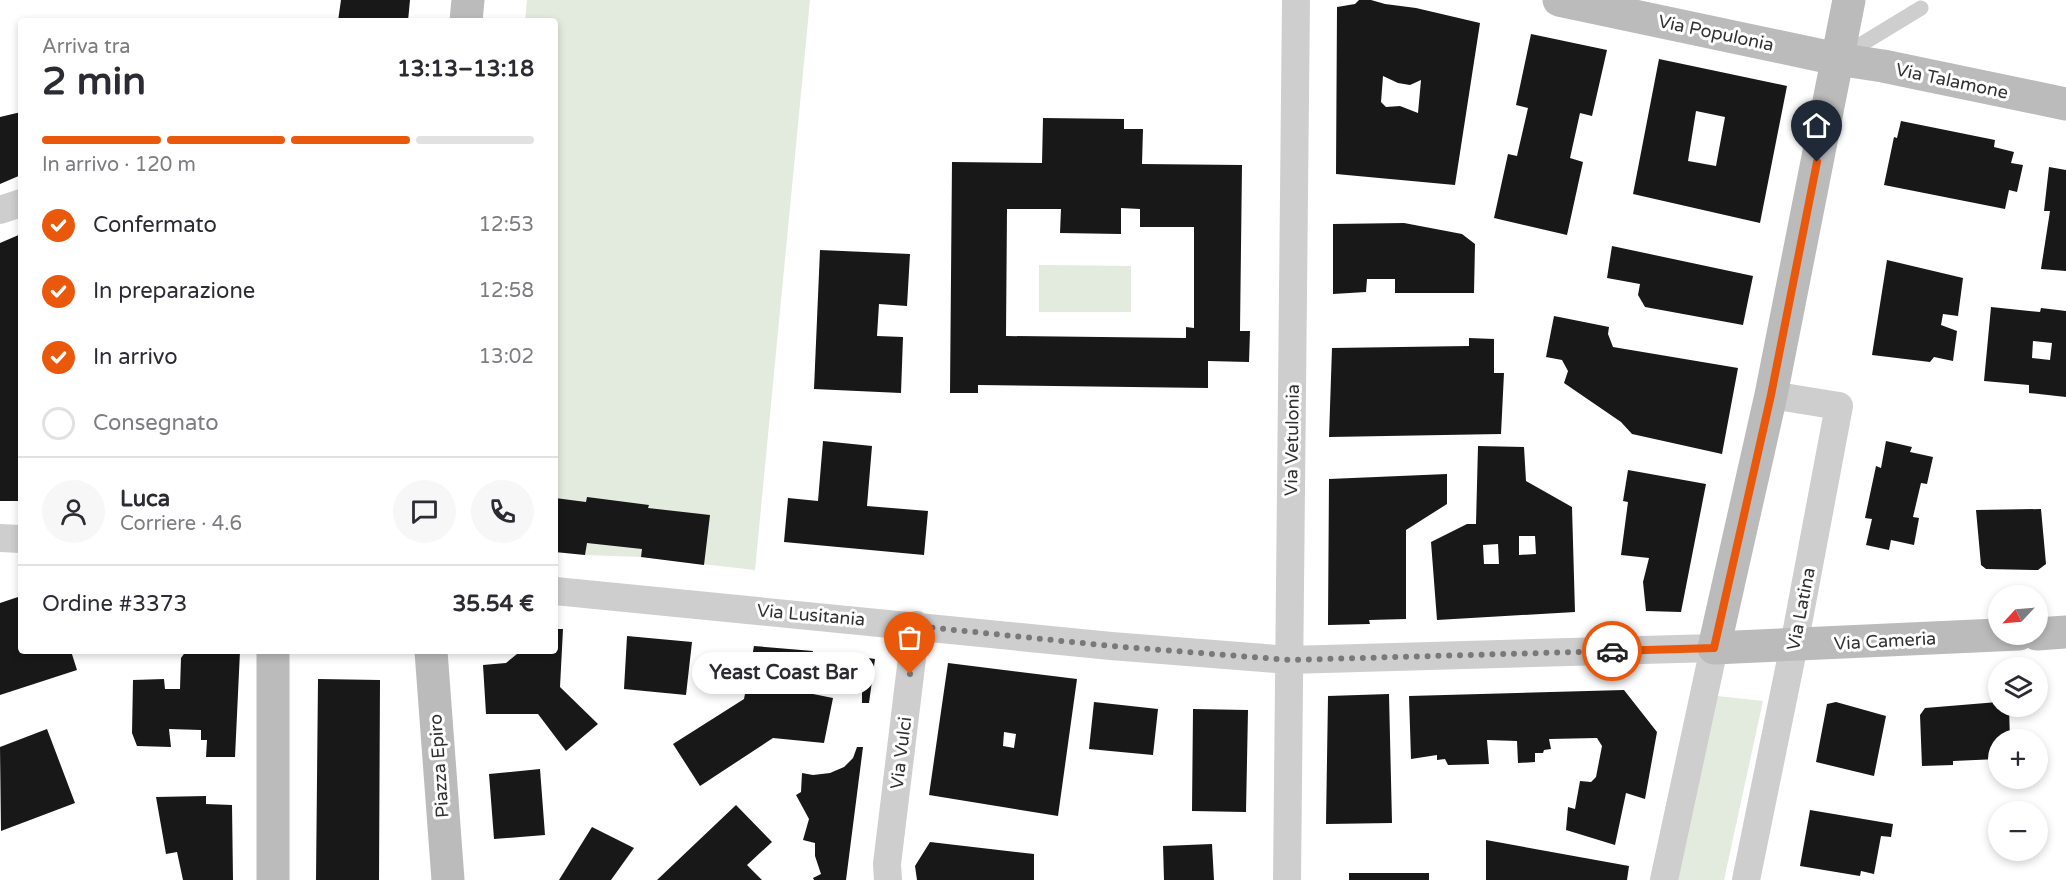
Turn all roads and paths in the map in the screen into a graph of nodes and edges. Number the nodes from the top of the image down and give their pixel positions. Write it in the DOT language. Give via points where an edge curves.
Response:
graph roads {
  1 [pos="468,0"];
  2 [pos="1296,0"];
  3 [pos="1559,0"];
  4 [pos="1849,0"];
  5 [pos="1921,8"];
  6 [pos="466,18"];
  7 [pos="1837,59"];
  8 [pos="2066,104"];
  9 [pos="18,204"];
  10 [pos="0,210"];
  11 [pos="1771,395"];
  12 [pos="0,538"];
  13 [pos="18,539"];
  14 [pos="558,591"];
  15 [pos="916,626"];
  16 [pos="2066,632"];
  17 [pos="2048,633"];
  18 [pos="1988,636"];
  19 [pos="1794,645"];
  20 [pos="1714,648"];
  21 [pos="273,654"];
  22 [pos="430,654"];
  23 [pos="1290,660"];
  24 [pos="273,880"];
  25 [pos="448,880"];
  26 [pos="888,880"];
  27 [pos="1287,880"];
  28 [pos="1664,880"];
  29 [pos="1746,880"];
  1 -- 6 [label="street"];
  2 -- 23 [label="street, Via Vetulonia"];
  3 -- 7 [label="street, Via Populonia"];
  4 -- 7 [label="street"];
  5 -- 7 [label="lane"];
  7 -- 8 [label="street, Via Talamone"];
  7 -- 11 [label="street"];
  9 -- 10 [label="street"];
  11 -- 19 [label="street, Via Latina" via="1839,406"];
  11 -- 20 [label="street"];
  12 -- 13 [label="street"];
  14 -- 15 [label="street, Via Lusitania"];
  15 -- 23 [label="street, Via Lusitania"];
  15 -- 26 [label="street, Via Vulci"];
  16 -- 17 [label="street"];
  18 -- 19 [label="street, Via Cameria"];
  19 -- 20 [label="street, Via Cameria"];
  19 -- 29 [label="street, Via Latina"];
  20 -- 23 [label="street, Via Lusitania"];
  20 -- 28 [label="street"];
  21 -- 24 [label="street"];
  22 -- 25 [label="street, Piazza Epiro"];
  23 -- 27 [label="street, Via Vetulonia"];
}
